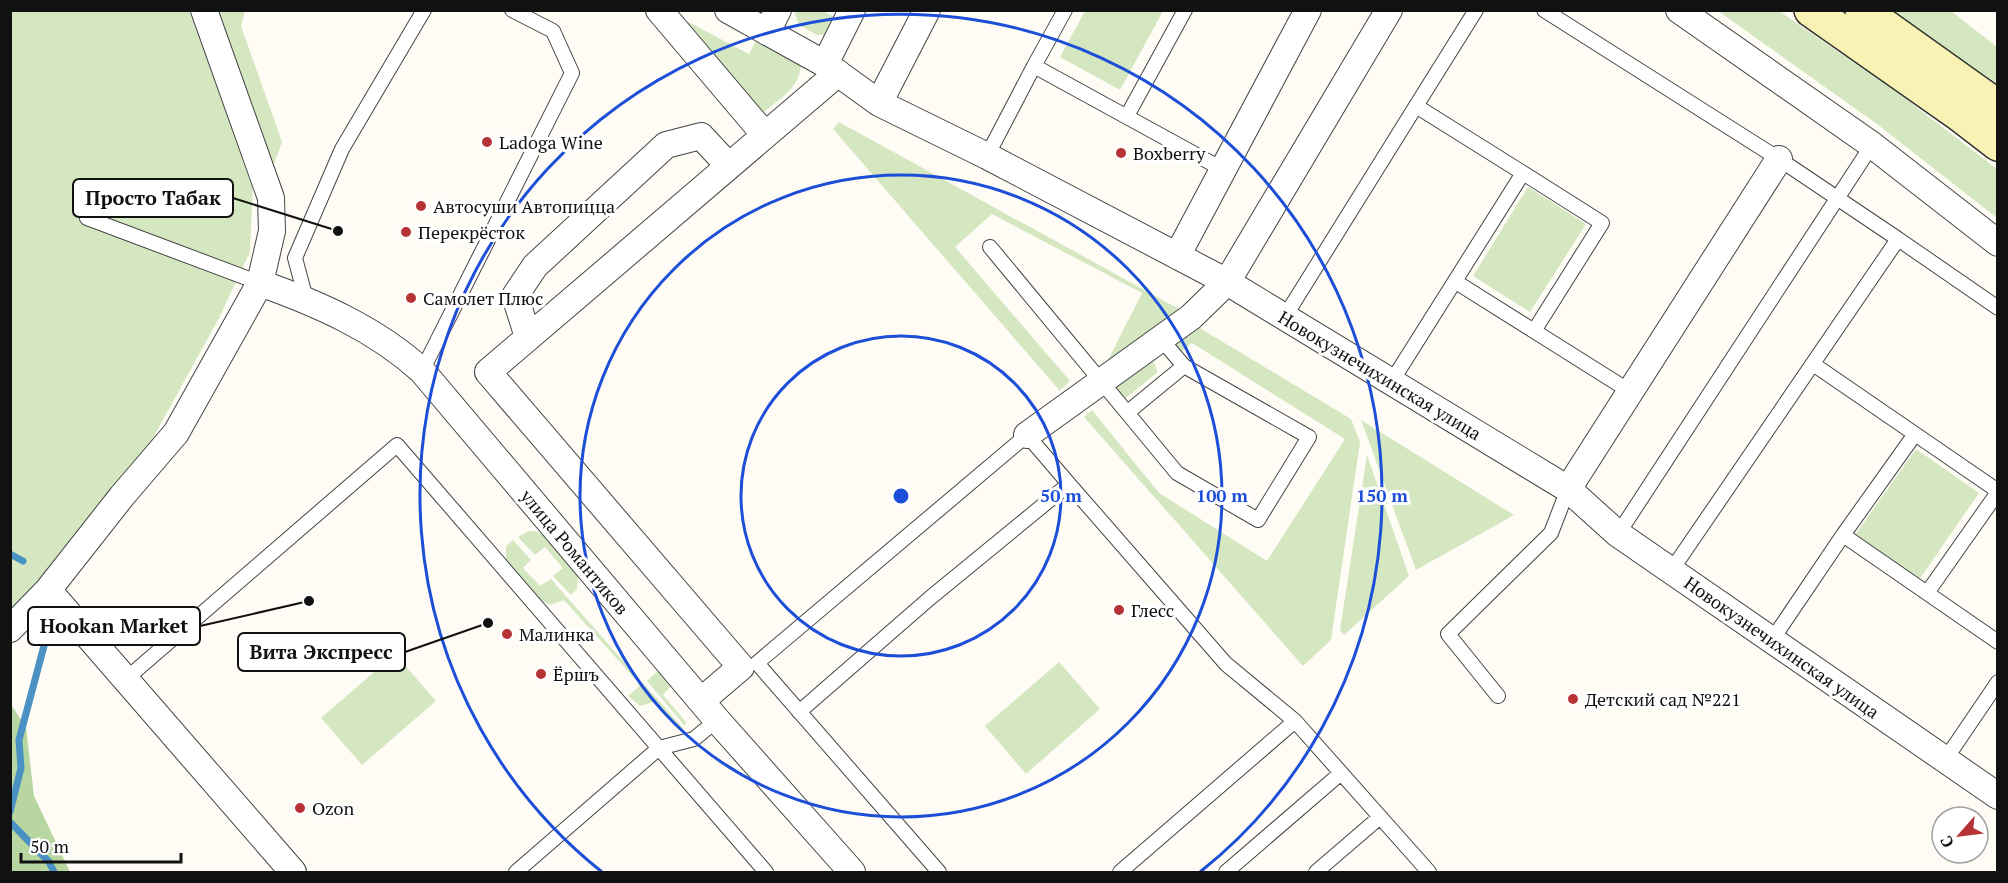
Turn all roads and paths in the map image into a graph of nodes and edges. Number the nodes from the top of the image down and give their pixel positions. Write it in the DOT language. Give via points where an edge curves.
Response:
graph roads {
  1 [pos="204,10"];
  2 [pos="424,10"];
  3 [pos="512,10"];
  4 [pos="659,10"];
  5 [pos="728,10"];
  6 [pos="852,10"];
  7 [pos="927,10"];
  8 [pos="1065,10"];
  9 [pos="1185,10"];
  10 [pos="1308,10"];
  11 [pos="1389,10"];
  12 [pos="1476,10"];
  13 [pos="1544,10"];
  14 [pos="1679,10"];
  15 [pos="1811,10"];
  16 [pos="1862,10"];
  17 [pos="773,21"];
  18 [pos="1034,66"];
  19 [pos="832,69"];
  20 [pos="879,103"];
  21 [pos="1416,106"];
  22 [pos="1998,107"];
  23 [pos="1127,116"];
  24 [pos="765,135"];
  25 [pos="1872,144"];
  26 [pos="1998,144"];
  27 [pos="987,156"];
  28 [pos="1779,159"];
  29 [pos="729,166"];
  30 [pos="1222,169"];
  31 [pos="1523,174"];
  32 [pos="1838,200"];
  33 [pos="87,218"];
  34 [pos="1898,239"];
  35 [pos="1998,243"];
  36 [pos="990,247"];
  37 [pos="1177,256"];
  38 [pos="1227,282"];
  39 [pos="1456,282"];
  40 [pos="260,283"];
  41 [pos="306,299"];
  42 [pos="1998,308"];
  43 [pos="1284,318"];
  44 [pos="1534,331"];
  45 [pos="528,337"];
  46 [pos="1161,339"];
  47 [pos="1813,364"];
  48 [pos="1184,366"];
  49 [pos="422,371"];
  50 [pos="1102,381"];
  51 [pos="1392,381"];
  52 [pos="1631,392"];
  53 [pos="1128,412"];
  54 [pos="1915,434"];
  55 [pos="1027,435"];
  56 [pos="1068,484"];
  57 [pos="1568,489"];
  58 [pos="1998,491"];
  59 [pos="1618,534"];
  60 [pos="1843,535"];
  61 [pos="1671,571"];
  62 [pos="48,590"];
  63 [pos="1928,593"];
  64 [pos="10,629"];
  65 [pos="1772,640"];
  66 [pos="1998,642"];
  67 [pos="126,679"];
  68 [pos="1998,682"];
  69 [pos="1498,696"];
  70 [pos="709,711"];
  71 [pos="799,712"];
  72 [pos="1295,721"];
  73 [pos="659,748"];
  74 [pos="1945,760"];
  75 [pos="1341,773"];
  76 [pos="1998,796"];
  77 [pos="1380,817"];
  78 [pos="293,873"];
  79 [pos="516,873"];
  80 [pos="766,873"];
  81 [pos="852,873"];
  82 [pos="939,873"];
  83 [pos="1120,873"];
  84 [pos="1226,873"];
  85 [pos="1316,873"];
  86 [pos="1429,873"];
  1 -- 40 [label="street" via="271,198 273,231"];
  2 -- 41 [label="lane" via="342,149 294,258"];
  3 -- 49 [label="lane" via="553,32 572,73"];
  4 -- 24 [label="street"];
  5 -- 17 [label="street, Новокузнечихинская улица"];
  6 -- 19 [label="street"];
  7 -- 20 [label="street"];
  8 -- 18 [label="lane"];
  9 -- 23 [label="lane"];
  10 -- 30 [label="street"];
  11 -- 38 [label="street"];
  12 -- 21 [label="lane"];
  13 -- 28 [label="lane"];
  14 -- 25 [label="street"];
  15 -- 26 [label="street"];
  16 -- 22 [label="street"];
  17 -- 19 [label="street, Новокузнечихинская улица"];
  18 -- 23 [label="lane"];
  18 -- 27 [label="lane"];
  19 -- 20 [label="street, Новокузнечихинская улица"];
  19 -- 24 [label="street"];
  20 -- 27 [label="street, Новокузнечихинская улица"];
  21 -- 31 [label="lane"];
  21 -- 43 [label="lane"];
  23 -- 30 [label="lane"];
  24 -- 29 [label="street"];
  25 -- 32 [label="lane"];
  25 -- 35 [label="street"];
  27 -- 37 [label="street, Новокузнечихинская улица"];
  28 -- 32 [label="lane"];
  28 -- 52 [label="street"];
  29 -- 45 [label="street"];
  29 -- 45 [label="street" via="701,136 666,145 535,266 515,296"];
  30 -- 37 [label="street"];
  31 -- 39 [label="lane"];
  31 -- 44 [label="lane" via="1602,223"];
  32 -- 34 [label="lane"];
  32 -- 59 [label="lane"];
  33 -- 40 [label="lane"];
  34 -- 42 [label="lane"];
  34 -- 47 [label="lane"];
  36 -- 50 [label="lane"];
  37 -- 38 [label="street, Новокузнечихинская улица"];
  38 -- 43 [label="street, Новокузнечихинская улица"];
  38 -- 46 [label="street"];
  39 -- 44 [label="lane"];
  39 -- 51 [label="lane"];
  40 -- 41 [label="street, улица Романтиков"];
  40 -- 62 [label="street" via="176,433"];
  41 -- 49 [label="street, улица Романтиков" via="383,339"];
  43 -- 51 [label="street, Новокузнечихинская улица"];
  44 -- 52 [label="lane"];
  45 -- 70 [label="street" via="488,372 741,667"];
  46 -- 48 [label="lane"];
  46 -- 50 [label="street"];
  47 -- 54 [label="lane"];
  47 -- 61 [label="lane"];
  48 -- 53 [label="lane"];
  48 -- 53 [label="lane" via="1309,437 1258,520 1177,473"];
  49 -- 70 [label="street, улица Романтиков"];
  50 -- 53 [label="lane"];
  50 -- 55 [label="street"];
  51 -- 57 [label="street, Новокузнечихинская улица"];
  52 -- 57 [label="street"];
  54 -- 58 [label="lane"];
  54 -- 60 [label="lane"];
  55 -- 56 [label="lane"];
  55 -- 71 [label="lane" via="758,663"];
  56 -- 71 [label="lane"];
  56 -- 72 [label="lane" via="1226,664"];
  57 -- 59 [label="street, Новокузнечихинская улица"];
  57 -- 69 [label="lane" via="1551,532 1448,634"];
  58 -- 63 [label="lane"];
  59 -- 61 [label="street, Новокузнечихинская улица"];
  60 -- 63 [label="lane"];
  60 -- 65 [label="lane"];
  61 -- 65 [label="street, Новокузнечихинская улица"];
  62 -- 64 [label="street"];
  62 -- 67 [label="street"];
  63 -- 66 [label="lane"];
  65 -- 74 [label="street, Новокузнечихинская улица"];
  67 -- 73 [label="lane" via="397,445"];
  67 -- 78 [label="street"];
  68 -- 74 [label="lane"];
  70 -- 73 [label="lane" via="694,739"];
  70 -- 81 [label="street, улица Романтиков"];
  71 -- 82 [label="lane"];
  72 -- 75 [label="lane"];
  72 -- 83 [label="lane"];
  73 -- 79 [label="lane"];
  73 -- 80 [label="lane"];
  74 -- 76 [label="street, Новокузнечихинская улица"];
  75 -- 77 [label="lane"];
  75 -- 84 [label="lane"];
  77 -- 85 [label="lane"];
  77 -- 86 [label="lane"];
}
